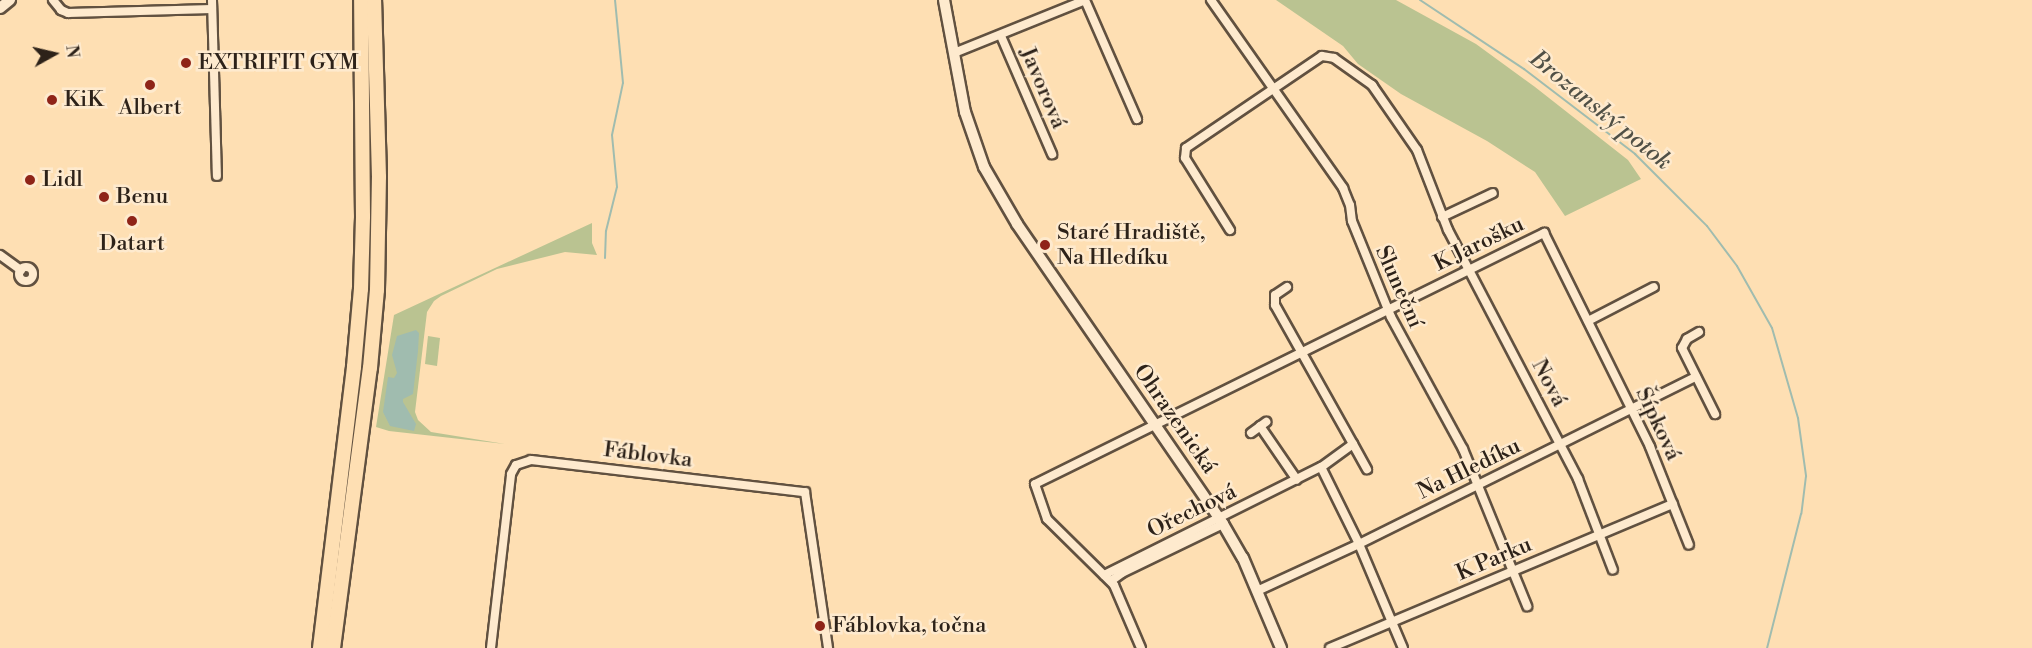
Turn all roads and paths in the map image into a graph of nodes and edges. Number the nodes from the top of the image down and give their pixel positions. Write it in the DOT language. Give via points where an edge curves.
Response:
graph roads {
  1 [pos="10,0"];
  2 [pos="361,0"];
  3 [pos="374,0"];
  4 [pos="945,0"];
  5 [pos="1085,0"];
  6 [pos="1211,0"];
  7 [pos="55,3"];
  8 [pos="212,4"];
  9 [pos="0,8"];
  10 [pos="1001,36"];
  11 [pos="954,53"];
  12 [pos="1273,88"];
  13 [pos="1137,119"];
  14 [pos="1052,154"];
  15 [pos="217,176"];
  16 [pos="1493,193"];
  17 [pos="1442,217"];
  18 [pos="1230,230"];
  19 [pos="1544,233"];
  20 [pos="0,255"];
  21 [pos="1469,269"];
  22 [pos="21,270"];
  23 [pos="1287,287"];
  24 [pos="1654,287"];
  25 [pos="1387,309"];
  26 [pos="1588,321"];
  27 [pos="1699,332"];
  28 [pos="1301,352"];
  29 [pos="1696,377"];
  30 [pos="1632,409"];
  31 [pos="1715,414"];
  32 [pos="1155,424"];
  33 [pos="1251,433"];
  34 [pos="1353,444"];
  35 [pos="1560,444"];
  36 [pos="1321,467"];
  37 [pos="1367,469"];
  38 [pos="1297,480"];
  39 [pos="1478,484"];
  40 [pos="1673,504"];
  41 [pos="1221,521"];
  42 [pos="1598,535"];
  43 [pos="1359,544"];
  44 [pos="1689,545"];
  45 [pos="1513,570"];
  46 [pos="1613,570"];
  47 [pos="1107,578"];
  48 [pos="1257,591"];
  49 [pos="1527,606"];
  50 [pos="1392,621"];
  51 [pos="320,648"];
  52 [pos="333,648"];
  53 [pos="491,648"];
  54 [pos="828,648"];
  55 [pos="1141,648"];
  56 [pos="1281,648"];
  57 [pos="1330,648"];
  58 [pos="1403,648"];
  1 -- 9 [label="street"];
  2 -- 51 [label="main road" via="361,289"];
  3 -- 52 [label="main road" via="379,177 376,300"];
  4 -- 11 [label="street, Ohrazenická"];
  5 -- 10 [label="street"];
  5 -- 13 [label="street"];
  6 -- 12 [label="street, Sluneční"];
  7 -- 8 [label="street" via="68,13 195,9"];
  8 -- 15 [label="street"];
  10 -- 11 [label="street"];
  10 -- 14 [label="street, Javorová"];
  11 -- 32 [label="street, Ohrazenická" via="972,140 988,175 1017,224"];
  12 -- 17 [label="street, Nová" via="1326,55 1366,81 1417,150"];
  12 -- 18 [label="street" via="1183,152"];
  12 -- 25 [label="street, Sluneční" via="1343,188"];
  16 -- 17 [label="street"];
  17 -- 21 [label="street, Nová"];
  19 -- 21 [label="street, K Jarošku"];
  19 -- 26 [label="street, Šípková"];
  20 -- 22 [label="street"];
  21 -- 25 [label="street, K Jarošku"];
  21 -- 35 [label="street, Nová"];
  23 -- 28 [label="street" via="1275,295 1274,301"];
  24 -- 26 [label="street"];
  25 -- 28 [label="street, K Jarošku"];
  25 -- 39 [label="street, Sluneční"];
  26 -- 30 [label="street, Šípková"];
  27 -- 29 [label="street" via="1687,339 1682,348"];
  28 -- 32 [label="street, K Jarošku"];
  28 -- 34 [label="street"];
  29 -- 30 [label="street, Na Hledíku"];
  29 -- 31 [label="street"];
  30 -- 35 [label="street, Na Hledíku"];
  30 -- 40 [label="street, Šípková"];
  32 -- 41 [label="street, Ohrazenická"];
  32 -- 47 [label="street, K Jarošku" via="1035,484 1047,519"];
  33 -- 38 [label="street" via="1263,424"];
  34 -- 36 [label="street, Ořechová"];
  34 -- 37 [label="street"];
  35 -- 39 [label="street, Na Hledíku"];
  35 -- 42 [label="street, Nová" via="1578,479"];
  36 -- 38 [label="street, Ořechová"];
  36 -- 43 [label="street"];
  38 -- 41 [label="street, Ořechová"];
  39 -- 43 [label="street, Na Hledíku"];
  39 -- 45 [label="street, Sluneční"];
  40 -- 42 [label="street, K Parku"];
  40 -- 44 [label="street, Šípková"];
  41 -- 47 [label="street, Ořechová"];
  41 -- 48 [label="street, Ohrazenická"];
  42 -- 45 [label="street, K Parku"];
  42 -- 46 [label="street, Nová"];
  43 -- 48 [label="street, Na Hledíku"];
  43 -- 50 [label="street"];
  45 -- 49 [label="street, Sluneční"];
  45 -- 50 [label="street, K Parku"];
  47 -- 55 [label="street"];
  48 -- 56 [label="street, Ohrazenická"];
  50 -- 57 [label="street, K Parku"];
  50 -- 58 [label="street"];
  53 -- 54 [label="street, Fáblovka" via="511,474 520,462 537,460 805,492"];
}
